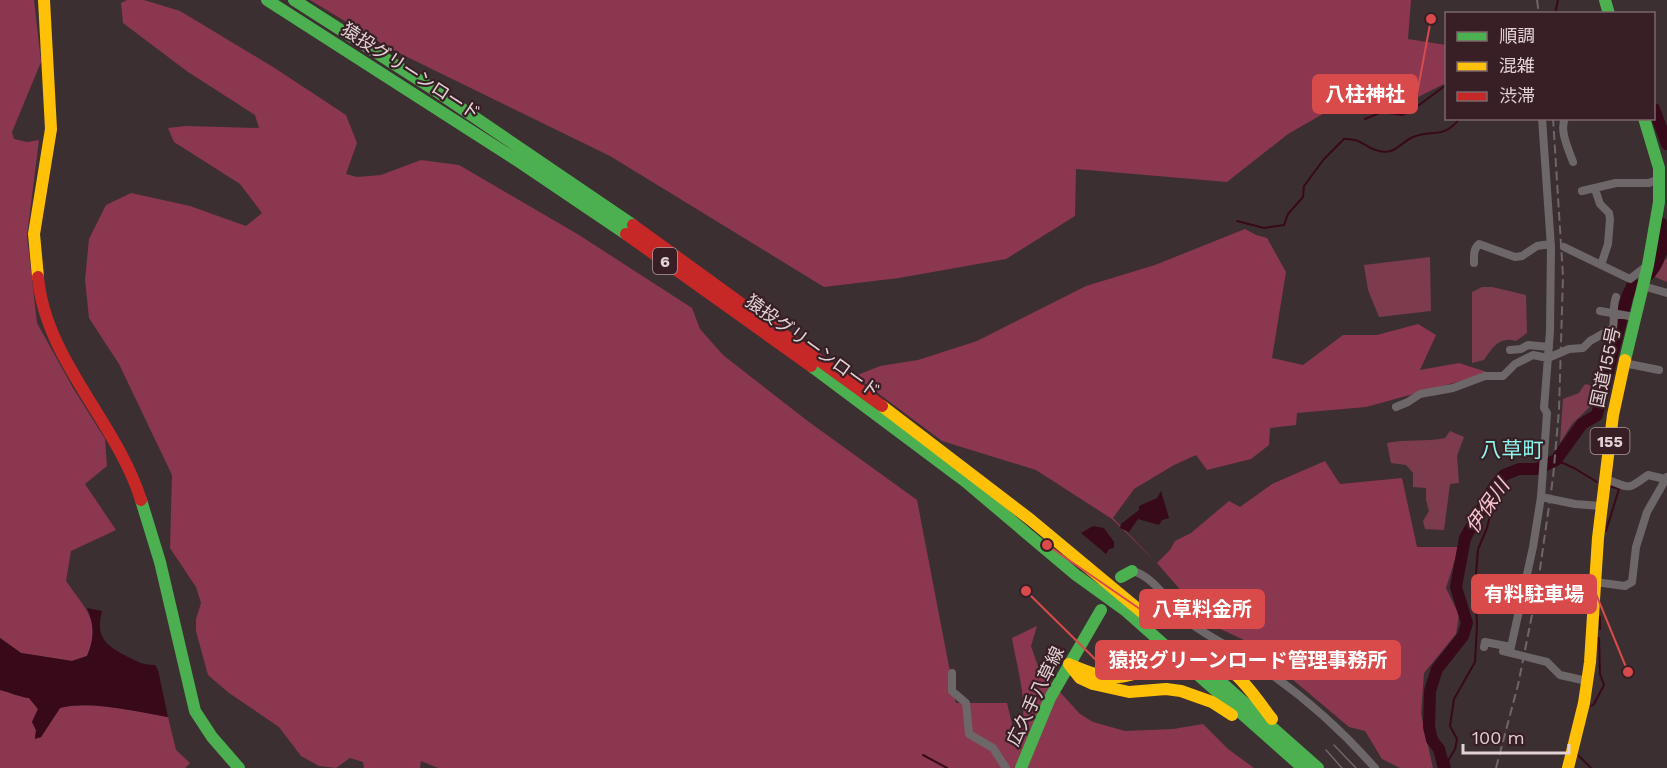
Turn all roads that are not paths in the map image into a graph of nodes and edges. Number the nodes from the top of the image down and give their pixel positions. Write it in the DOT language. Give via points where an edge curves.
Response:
graph roads {
  1 [pos="44,0"];
  2 [pos="267,0"];
  3 [pos="294,0"];
  4 [pos="1542,120"];
  5 [pos="1564,120"];
  6 [pos="1645,120"];
  7 [pos="1574,162"];
  8 [pos="1659,179"];
  9 [pos="1595,189"];
  10 [pos="1582,190"];
  11 [pos="1550,244"];
  12 [pos="1563,247"];
  13 [pos="1474,263"];
  14 [pos="1601,265"];
  15 [pos="1648,265"];
  16 [pos="1643,286"];
  17 [pos="1667,293"];
  18 [pos="1616,297"];
  19 [pos="1600,311"];
  20 [pos="1624,316"];
  21 [pos="1549,347"];
  22 [pos="1510,350"];
  23 [pos="1548,358"];
  24 [pos="1624,363"];
  25 [pos="1659,370"];
  26 [pos="1396,407"];
  27 [pos="1666,478"];
  28 [pos="1605,479"];
  29 [pos="1541,497"];
  30 [pos="1601,506"];
  31 [pos="1126,574"];
  32 [pos="1600,583"];
  33 [pos="1101,610"];
  34 [pos="1203,656"];
  35 [pos="1172,658"];
  36 [pos="1069,664"];
  37 [pos="952,673"];
  38 [pos="1587,681"];
  39 [pos="1293,746"];
  40 [pos="238,768"];
  41 [pos="1006,768"];
  42 [pos="1021,768"];
  43 [pos="1301,768"];
  44 [pos="1318,768"];
  45 [pos="1375,768"];
  46 [pos="1568,768"];
  1 -- 40 [label="main road" via="51,129 34,234 39,289 59,346 140,496 160,562 195,711"];
  2 -- 43 [label="main road, 猿投グリーンロード / 6" via="628,235 867,407 966,482 1076,576 1126,611"];
  3 -- 39 [label="main road, 猿投グリーンロード / 6" via="575,184 943,452 1086,564"];
  4 -- 11 [label="street"];
  5 -- 7 [label="street" via="1563,131"];
  6 -- 8 [label="main road, 国道155号 / 155"];
  8 -- 9 [label="street"];
  8 -- 15 [label="main road, 国道155号 / 155" via="1658,213"];
  9 -- 10 [label="street"];
  9 -- 14 [label="street" via="1610,219"];
  11 -- 13 [label="street" via="1515,257 1479,244"];
  11 -- 21 [label="street"];
  12 -- 14 [label="street"];
  14 -- 15 [label="street" via="1630,279"];
  15 -- 16 [label="main road, 国道155号 / 155"];
  16 -- 17 [label="street"];
  16 -- 20 [label="main road, 国道155号 / 155"];
  18 -- 20 [label="street" via="1614,304"];
  19 -- 20 [label="street"];
  20 -- 23 [label="street" via="1583,348"];
  20 -- 24 [label="main road, 国道155号 / 155"];
  21 -- 22 [label="street" via="1528,345"];
  21 -- 23 [label="street"];
  23 -- 26 [label="street" via="1533,356 1503,375 1485,376 1453,388 1420,394"];
  23 -- 29 [label="street"];
  24 -- 25 [label="street"];
  24 -- 28 [label="main road, 国道155号 / 155"];
  27 -- 28 [label="street" via="1648,475 1626,488"];
  27 -- 32 [label="street" via="1647,512 1636,547 1632,582 1625,586"];
  28 -- 30 [label="main road, 国道155号 / 155"];
  29 -- 30 [label="street"];
  29 -- 38 [label="street" via="1511,647 1485,642 1484,647 1546,662 1560,675"];
  30 -- 32 [label="main road, 国道155号 / 155"];
  31 -- 45 [label="street" via="1138,572 1148,579 1191,624 1255,663 1312,706 1352,741"];
  32 -- 38 [label="main road, 国道155号 / 155"];
  33 -- 36 [label="main road, 広久手八草線"];
  34 -- 39 [label="main road" via="1236,672"];
  35 -- 36 [label="main road" via="1116,678"];
  36 -- 42 [label="main road, 広久手八草線" via="1036,728"];
  36 -- 43 [label="main road" via="1080,678 1116,690 1166,689 1212,702"];
  37 -- 41 [label="street" via="952,691 966,703 969,734 993,748"];
  38 -- 46 [label="main road, 国道155号 / 155"];
  39 -- 44 [label="main road, 猿投グリーンロード / 6"];
}
